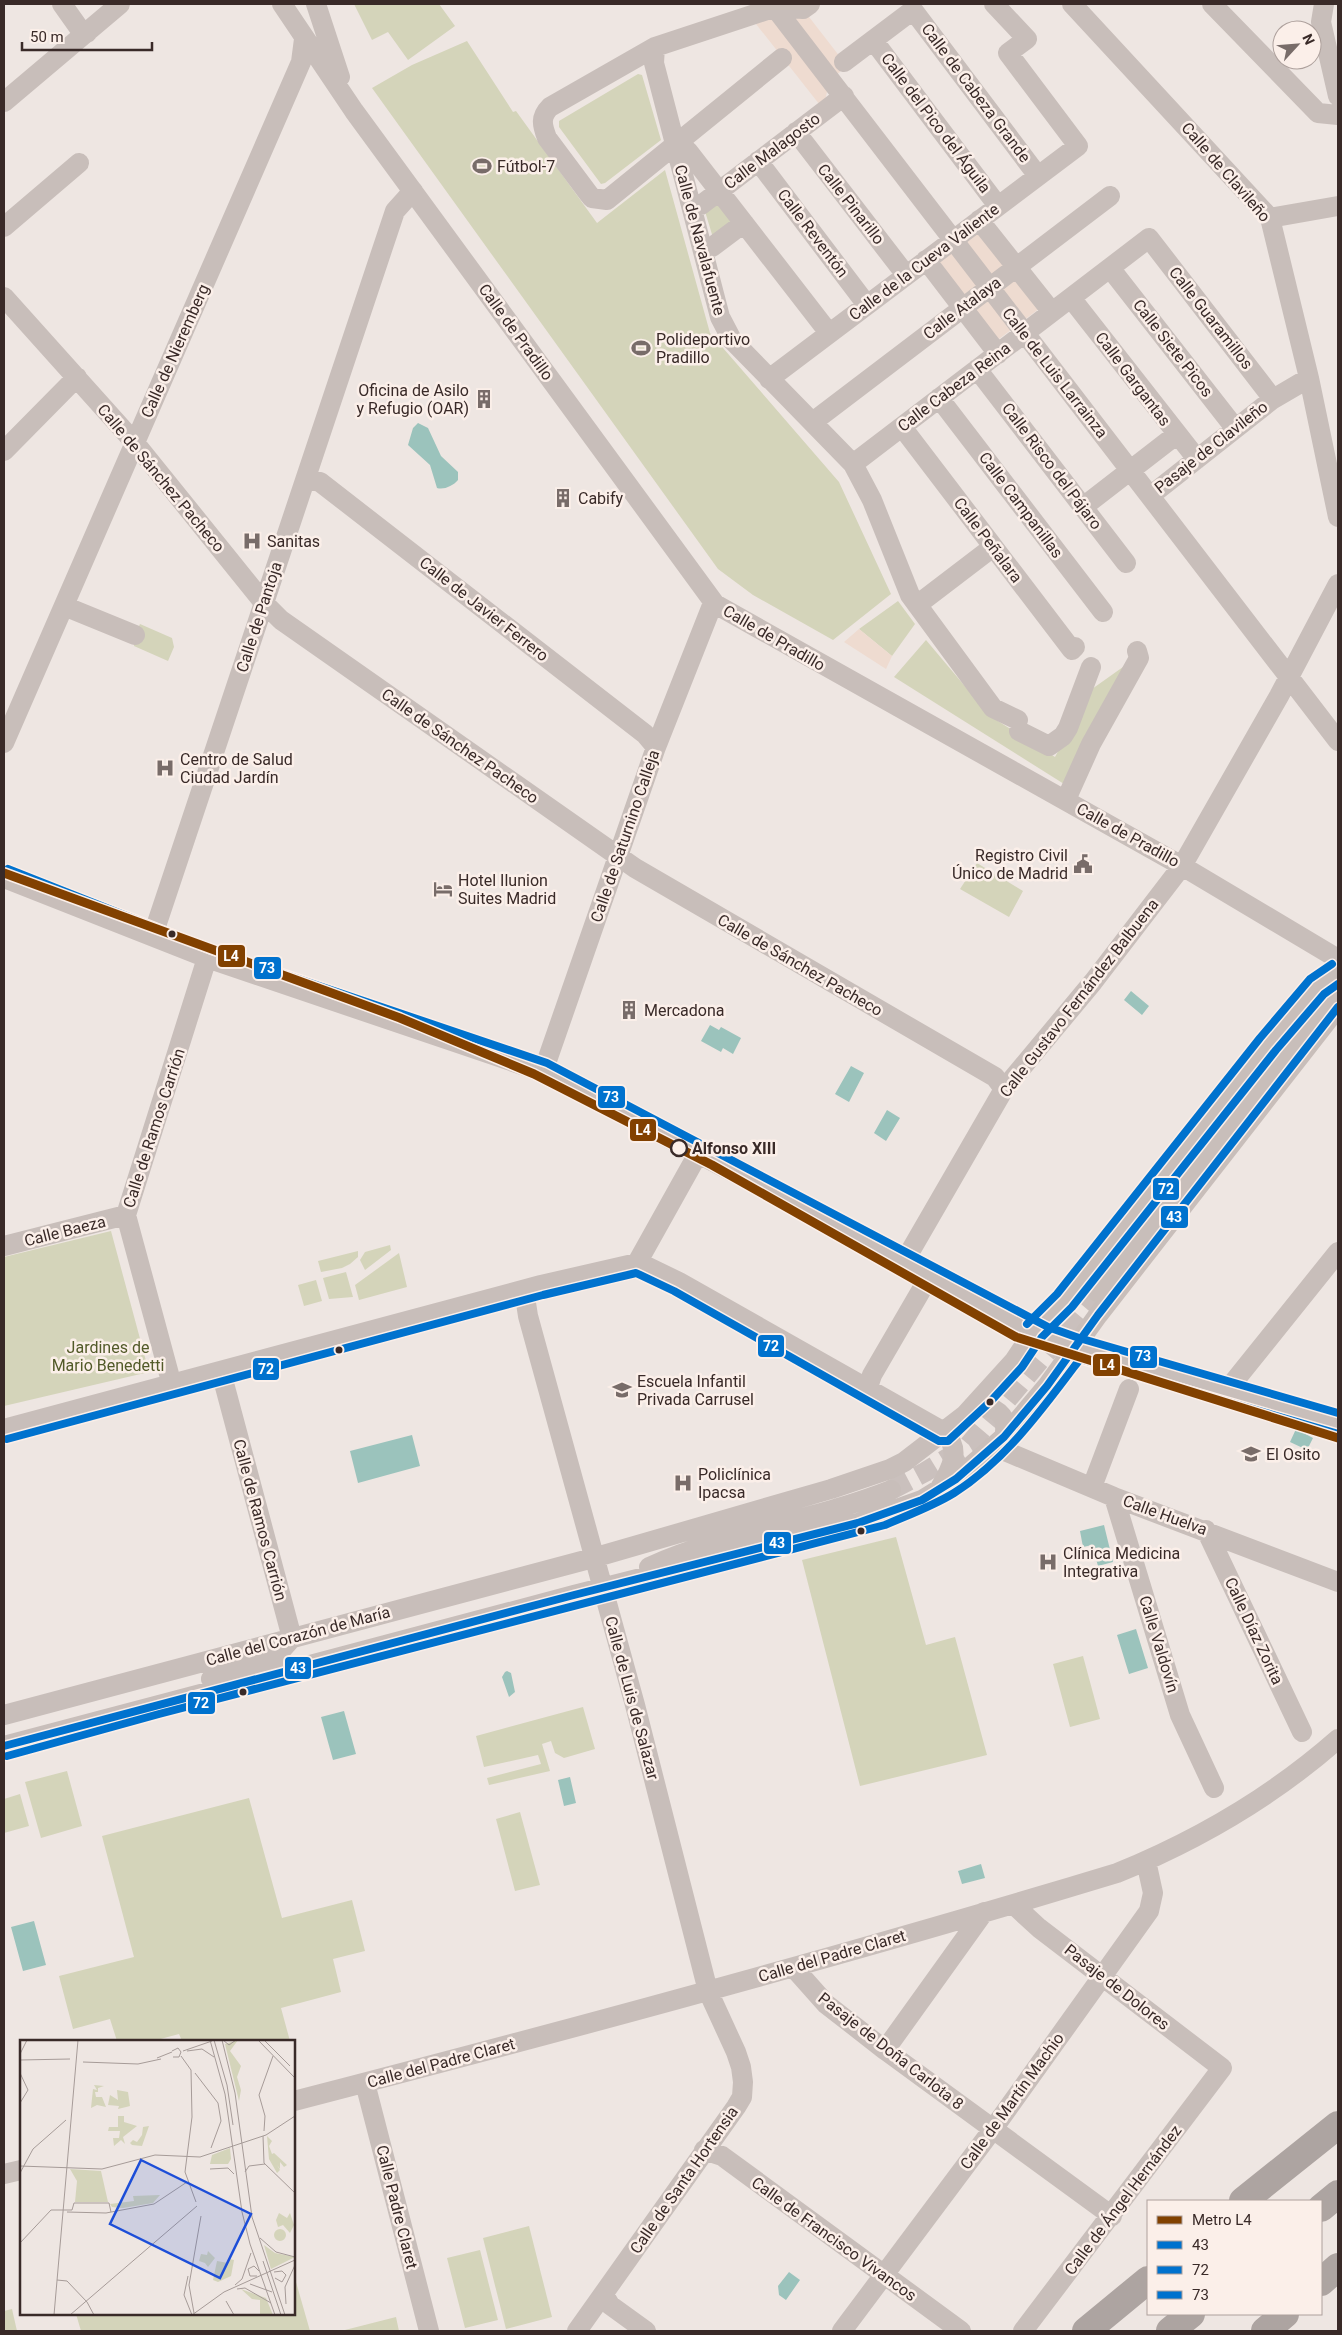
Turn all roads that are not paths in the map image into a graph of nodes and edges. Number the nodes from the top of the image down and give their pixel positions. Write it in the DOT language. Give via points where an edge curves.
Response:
graph roads {
  1 [pos="62,4"];
  2 [pos="120,4"];
  3 [pos="282,4"];
  4 [pos="316,4"];
  5 [pos="810,4"];
  6 [pos="994,4"];
  7 [pos="1072,4"];
  8 [pos="1212,4"];
  9 [pos="1324,4"];
  10 [pos="774,6"];
  11 [pos="87,33"];
  12 [pos="304,39"];
  13 [pos="873,40"];
  14 [pos="655,47"];
  15 [pos="782,58"];
  16 [pos="844,62"];
  17 [pos="844,96"];
  18 [pos="1338,96"];
  19 [pos="4,102"];
  20 [pos="354,111"];
  21 [pos="1338,115"];
  22 [pos="796,132"];
  23 [pos="681,148"];
  24 [pos="758,161"];
  25 [pos="79,163"];
  26 [pos="1038,176"];
  27 [pos="413,191"];
  28 [pos="719,191"];
  29 [pos="1110,196"];
  30 [pos="701,206"];
  31 [pos="998,206"];
  32 [pos="1338,206"];
  33 [pos="1270,218"];
  34 [pos="979,220"];
  35 [pos="744,223"];
  36 [pos="4,227"];
  37 [pos="1149,238"];
  38 [pos="953,240"];
  39 [pos="712,247"];
  40 [pos="926,260"];
  41 [pos="1016,267"];
  42 [pos="1110,268"];
  43 [pos="906,275"];
  44 [pos="989,287"];
  45 [pos="4,297"];
  46 [pos="1071,298"];
  47 [pos="867,305"];
  48 [pos="963,308"];
  49 [pos="1052,312"];
  50 [pos="829,333"];
  51 [pos="1024,333"];
  52 [pos="998,354"];
  53 [pos="978,369"];
  54 [pos="77,377"];
  55 [pos="769,378"];
  56 [pos="1309,378"];
  57 [pos="939,398"];
  58 [pos="1273,398"];
  59 [pos="814,421"];
  60 [pos="902,427"];
  61 [pos="1236,428"];
  62 [pos="1176,435"];
  63 [pos="135,444"];
  64 [pos="4,451"];
  65 [pos="1197,459"];
  66 [pos="853,464"];
  67 [pos="1130,471"];
  68 [pos="306,479"];
  69 [pos="1150,496"];
  70 [pos="1084,507"];
  71 [pos="1338,517"];
  72 [pos="993,547"];
  73 [pos="1126,563"];
  74 [pos="1338,584"];
  75 [pos="264,603"];
  76 [pos="715,604"];
  77 [pos="917,605"];
  78 [pos="64,606"];
  79 [pos="1103,612"];
  80 [pos="136,635"];
  81 [pos="1075,647"];
  82 [pos="1138,651"];
  83 [pos="1092,667"];
  84 [pos="1289,678"];
  85 [pos="1338,741"];
  86 [pos="4,743"];
  87 [pos="656,747"];
  88 [pos="1069,793"];
  89 [pos="617,857"];
  90 [pos="1182,866"];
  91 [pos="4,878"];
  92 [pos="153,935"];
  93 [pos="207,958"];
  94 [pos="1338,959"];
  95 [pos="1338,972"];
  96 [pos="1338,985"];
  97 [pos="1338,1007"];
  98 [pos="543,1072"];
  99 [pos="1004,1089"];
  100 [pos="699,1152"];
  101 [pos="126,1215"];
  102 [pos="4,1246"];
  103 [pos="1338,1252"];
  104 [pos="904,1262"];
  105 [pos="637,1263"];
  106 [pos="929,1277"];
  107 [pos="524,1290"];
  108 [pos="1097,1292"];
  109 [pos="1034,1331"];
  110 [pos="1076,1348"];
  111 [pos="221,1372"];
  112 [pos="172,1386"];
  113 [pos="868,1387"];
  114 [pos="1129,1389"];
  115 [pos="1223,1391"];
  116 [pos="973,1406"];
  117 [pos="1338,1423"];
  118 [pos="4,1430"];
  119 [pos="944,1432"];
  120 [pos="999,1442"];
  121 [pos="1092,1487"];
  122 [pos="891,1490"];
  123 [pos="939,1490"];
  124 [pos="1114,1497"];
  125 [pos="1206,1530"];
  126 [pos="687,1550"];
  127 [pos="593,1558"];
  128 [pos="1338,1582"];
  129 [pos="602,1588"];
  130 [pos="446,1596"];
  131 [pos="292,1638"];
  132 [pos="368,1649"];
  133 [pos="189,1696"];
  134 [pos="5,1713"];
  135 [pos="1302,1732"];
  136 [pos="54,1733"];
  137 [pos="1338,1739"];
  138 [pos="4,1746"];
  139 [pos="1214,1788"];
  140 [pos="1146,1861"];
  141 [pos="1013,1904"];
  142 [pos="984,1912"];
  143 [pos="794,1968"];
  144 [pos="1103,1976"];
  145 [pos="708,1991"];
  146 [pos="885,2050"];
  147 [pos="1222,2068"];
  148 [pos="365,2083"];
  149 [pos="295,2101"];
  150 [pos="1338,2125"];
  151 [pos="992,2129"];
  152 [pos="704,2150"];
  153 [pos="20,2170"];
  154 [pos="4,2174"];
  155 [pos="1338,2194"];
  156 [pos="1245,2200"];
  157 [pos="1322,2207"];
  158 [pos="1112,2216"];
  159 [pos="1338,2267"];
  160 [pos="883,2276"];
  161 [pos="1147,2281"];
  162 [pos="1322,2281"];
  163 [pos="604,2295"];
  164 [pos="1191,2315"];
  165 [pos="1284,2315"];
  166 [pos="429,2331"];
  167 [pos="577,2331"];
  168 [pos="646,2331"];
  169 [pos="842,2331"];
  170 [pos="961,2331"];
  171 [pos="1023,2331"];
  172 [pos="1086,2331"];
  173 [pos="1170,2331"];
  174 [pos="1265,2331"];
  1 -- 11 [label="street" via="79,28"];
  2 -- 11 [label="street"];
  3 -- 12 [label="street, Calle de Pradillo"];
  4 -- 20 [label="street, Calle de Pradillo" via="332,58"];
  5 -- 10 [label="street" via="803,9"];
  6 -- 26 [label="street, Calle de la Cueva Valiente" via="1027,39 1008,53 1078,146"];
  7 -- 33 [label="street, Calle de Clavileño"];
  8 -- 21 [label="street" via="1318,113"];
  9 -- 18 [label="street" via="1321,22"];
  10 -- 14 [label="street"];
  10 -- 17 [label="street, Calle de Luis Larrainza"];
  11 -- 19 [label="street"];
  12 -- 20 [label="street, Calle de Pradillo"];
  12 -- 63 [label="street, Calle de Nieremberg" via="301,62"];
  13 -- 16 [label="street"];
  13 -- 26 [label="street, Calle de Cabeza Grande" via="913,10"];
  13 -- 31 [label="street, Calle del Pico del Águila"];
  14 -- 23 [label="street, Calle de Navalafuente" via="654,63"];
  14 -- 23 [label="street" via="550,107 542,122 547,138 588,193 592,198 601,200 607,200"];
  15 -- 23 [label="street"];
  17 -- 22 [label="street, Calle Malagosto"];
  17 -- 38 [label="street, Calle de Luis Larrainza"];
  20 -- 27 [label="street, Calle de Pradillo"];
  22 -- 24 [label="street, Calle Malagosto"];
  22 -- 43 [label="street, Calle Pinarillo"];
  23 -- 28 [label="street"];
  23 -- 55 [label="street, Calle de Navalafuente" via="720,317 732,340"];
  24 -- 28 [label="street, Calle Malagosto"];
  24 -- 47 [label="street, Calle Reventón"];
  25 -- 36 [label="street"];
  26 -- 31 [label="street, Calle de la Cueva Valiente"];
  27 -- 68 [label="street, Calle de Pantoja" via="394,211"];
  27 -- 76 [label="street, Calle de Pradillo"];
  28 -- 30 [label="street, Calle Malagosto"];
  28 -- 35 [label="street"];
  29 -- 41 [label="street, Calle Atalaya"];
  31 -- 34 [label="street, Calle de la Cueva Valiente"];
  32 -- 33 [label="street"];
  33 -- 56 [label="street, Calle de Clavileño"];
  34 -- 38 [label="street, Calle de la Cueva Valiente"];
  34 -- 41 [label="street"];
  35 -- 39 [label="street"];
  35 -- 50 [label="street"];
  37 -- 42 [label="street, Calle Cabeza Reina"];
  37 -- 58 [label="street, Calle Guaramillos"];
  38 -- 40 [label="street, Calle de la Cueva Valiente"];
  38 -- 44 [label="street, Calle de Luis Larrainza"];
  40 -- 43 [label="street, Calle de la Cueva Valiente"];
  40 -- 48 [label="street"];
  41 -- 44 [label="street, Calle Atalaya"];
  41 -- 49 [label="street"];
  42 -- 46 [label="street, Calle Cabeza Reina"];
  42 -- 61 [label="street, Calle Siete Picos"];
  43 -- 47 [label="street, Calle de la Cueva Valiente"];
  44 -- 48 [label="street, Calle Atalaya"];
  44 -- 51 [label="street, Calle de Luis Larrainza"];
  45 -- 54 [label="street, Calle de Sánchez Pacheco"];
  46 -- 49 [label="street, Calle Cabeza Reina"];
  46 -- 62 [label="street, Calle Gargantas"];
  47 -- 50 [label="street, Calle de la Cueva Valiente"];
  48 -- 52 [label="street"];
  48 -- 59 [label="street, Calle Atalaya"];
  49 -- 51 [label="street, Calle Cabeza Reina"];
  50 -- 55 [label="street, Calle de la Cueva Valiente"];
  51 -- 52 [label="street, Calle Cabeza Reina"];
  51 -- 67 [label="street, Calle de Luis Larrainza"];
  52 -- 53 [label="street, Calle Cabeza Reina"];
  53 -- 57 [label="street, Calle Cabeza Reina"];
  53 -- 70 [label="street, Calle Risco del Pájaro"];
  54 -- 63 [label="street, Calle de Sánchez Pacheco"];
  54 -- 64 [label="street"];
  55 -- 59 [label="street, Calle de Navalafuente"];
  56 -- 58 [label="street"];
  56 -- 71 [label="street, Calle de Clavileño"];
  57 -- 60 [label="street, Calle Cabeza Reina"];
  57 -- 79 [label="street, Calle Campanillas"];
  58 -- 61 [label="street, Pasaje de Clavileño"];
  59 -- 66 [label="street, Calle de Navalafuente"];
  60 -- 66 [label="street, Calle Cabeza Reina"];
  60 -- 72 [label="street, Calle Peñalara"];
  61 -- 65 [label="street, Pasaje de Clavileño"];
  62 -- 65 [label="street, Calle Gargantas"];
  62 -- 67 [label="street"];
  63 -- 75 [label="street, Calle de Sánchez Pacheco"];
  63 -- 78 [label="street, Calle de Nieremberg"];
  65 -- 69 [label="street, Pasaje de Clavileño"];
  66 -- 77 [label="street, Calle de Navalafuente"];
  67 -- 69 [label="street, Calle de Luis Larrainza"];
  67 -- 70 [label="street"];
  68 -- 75 [label="street, Calle de Pantoja"];
  68 -- 87 [label="street, Calle de Javier Ferrero" via="320,482 645,734"];
  69 -- 84 [label="street, Calle de Luis Larrainza"];
  70 -- 73 [label="street, Calle Risco del Pájaro"];
  72 -- 77 [label="street"];
  72 -- 81 [label="street, Calle Peñalara" via="1072,650"];
  74 -- 84 [label="street, Calle Gustavo Fernández Balbuena"];
  75 -- 89 [label="street, Calle de Sánchez Pacheco" via="281,620"];
  75 -- 92 [label="street, Calle de Pantoja"];
  76 -- 87 [label="street, Calle de Saturnino Calleja"];
  76 -- 90 [label="street, Calle de Pradillo"];
  77 -- 83 [label="street, Calle de Navalafuente" via="993,708 1048,746 1063,736 1068,728"];
  78 -- 80 [label="street"];
  78 -- 86 [label="street, Calle de Nieremberg"];
  82 -- 88 [label="street" via="1139,658 1090,744"];
  84 -- 85 [label="street, Calle de Luis Larrainza"];
  84 -- 90 [label="street, Calle Gustavo Fernández Balbuena"];
  87 -- 89 [label="street, Calle de Saturnino Calleja"];
  89 -- 98 [label="street, Calle de Saturnino Calleja"];
  89 -- 99 [label="street, Calle de Sánchez Pacheco" via="995,1077"];
  90 -- 94 [label="street, Calle de Pradillo"];
  90 -- 99 [label="street, Calle Gustavo Fernández Balbuena" via="1093,982"];
  91 -- 92 [label="street"];
  92 -- 93 [label="street"];
  93 -- 98 [label="street"];
  93 -- 101 [label="street, Calle de Ramos Carrión"];
  95 -- 109 [label="street, Calle del Corazón de María" via="1311,993 1064,1301"];
  96 -- 108 [label="street"];
  97 -- 110 [label="street, Calle del Corazón de María" via="1098,1315"];
  98 -- 100 [label="street"];
  99 -- 104 [label="street, Calle Gustavo Fernández Balbuena"];
  100 -- 104 [label="street"];
  100 -- 105 [label="street"];
  101 -- 102 [label="street, Calle Baeza"];
  101 -- 112 [label="street, Calle de Ramos Carrión"];
  103 -- 115 [label="street"];
  104 -- 106 [label="street"];
  105 -- 107 [label="street"];
  105 -- 113 [label="street" via="679,1282"];
  106 -- 109 [label="street"];
  106 -- 113 [label="street" via="872,1374"];
  107 -- 111 [label="street"];
  107 -- 127 [label="street, Calle de Luis de Salazar" via="528,1316"];
  109 -- 110 [label="street"];
  109 -- 116 [label="street, Calle del Corazón de María" via="1014,1361"];
  110 -- 115 [label="street"];
  110 -- 120 [label="street, Calle del Corazón de María"];
  111 -- 112 [label="street"];
  111 -- 131 [label="street, Calle de Ramos Carrión"];
  112 -- 118 [label="street"];
  113 -- 119 [label="street"];
  114 -- 121 [label="street"];
  115 -- 117 [label="street"];
  116 -- 119 [label="street, Calle del Corazón de María"];
  116 -- 120 [label="street" via="990,1406 1001,1413 1006,1426"];
  119 -- 123 [label="street" via="951,1441 954,1458"];
  119 -- 127 [label="street, Calle del Corazón de María" via="890,1469"];
  120 -- 121 [label="street, Calle Huelva"];
  120 -- 123 [label="street, Calle del Corazón de María" via="965,1473"];
  121 -- 124 [label="street, Calle Huelva"];
  122 -- 126 [label="street, Calle del Corazón de María"];
  123 -- 129 [label="street, Calle del Corazón de María" via="922,1500 858,1523"];
  124 -- 125 [label="street, Calle Huelva"];
  124 -- 139 [label="street, Calle Valdovín" via="1180,1715"];
  125 -- 128 [label="street, Calle Huelva"];
  125 -- 135 [label="street, Calle Díaz Zorita"];
  126 -- 127 [label="street, Calle del Corazón de María"];
  126 -- 129 [label="street, Calle del Corazón de María"];
  127 -- 129 [label="street, Calle de Luis de Salazar"];
  127 -- 130 [label="street, Calle del Corazón de María"];
  129 -- 132 [label="street, Calle del Corazón de María"];
  129 -- 145 [label="street, Calle de Luis de Salazar"];
  130 -- 131 [label="street, Calle del Corazón de María"];
  130 -- 132 [label="street" via="433,1605 373,1626 368,1632"];
  131 -- 133 [label="street" via="275,1657 209,1680 197,1686"];
  131 -- 134 [label="street, Calle del Corazón de María"];
  132 -- 133 [label="street, Calle del Corazón de María"];
  133 -- 136 [label="street, Calle del Corazón de María"];
  134 -- 136 [label="street" via="36,1731"];
  136 -- 138 [label="street, Calle del Corazón de María"];
  137 -- 140 [label="street, Calle del Padre Claret" via="1268,1795 1196,1837"];
  140 -- 141 [label="street, Calle del Padre Claret"];
  140 -- 144 [label="street, Calle de Martín Machio" via="1152,1903"];
  141 -- 142 [label="street, Calle del Padre Claret"];
  141 -- 144 [label="street, Pasaje de Dolores"];
  142 -- 143 [label="street, Calle del Padre Claret"];
  142 -- 146 [label="street"];
  143 -- 145 [label="street, Calle del Padre Claret"];
  143 -- 146 [label="street, Pasaje de Doña Carlota 8" via="826,2004"];
  144 -- 147 [label="street, Pasaje de Dolores"];
  144 -- 151 [label="street, Calle de Martín Machio"];
  145 -- 148 [label="street, Calle del Padre Claret"];
  145 -- 152 [label="street, Calle de Santa Hortensia" via="736,2052 743,2082 742,2097"];
  146 -- 151 [label="street, Pasaje de Doña Carlota 8"];
  147 -- 158 [label="street, Calle de Ángel Hernández"];
  148 -- 149 [label="street, Calle del Padre Claret"];
  148 -- 166 [label="street, Calle Padre Claret"];
  150 -- 156 [label="highway"];
  151 -- 158 [label="street, Pasaje de Doña Carlota 8"];
  151 -- 160 [label="street, Calle de Martín Machio"];
  152 -- 160 [label="street, Calle de Francisco Vivancos" via="722,2156"];
  152 -- 163 [label="street, Calle de Santa Hortensia"];
  153 -- 154 [label="street"];
  155 -- 157 [label="highway"];
  158 -- 171 [label="street, Calle de Ángel Hernández"];
  159 -- 162 [label="highway"];
  160 -- 169 [label="street, Calle de Martín Machio"];
  160 -- 170 [label="street, Calle de Francisco Vivancos"];
  161 -- 172 [label="highway"];
  163 -- 167 [label="street, Calle de Santa Hortensia"];
  163 -- 168 [label="street" via="610,2305"];
  164 -- 173 [label="highway"];
  165 -- 174 [label="highway"];
}
